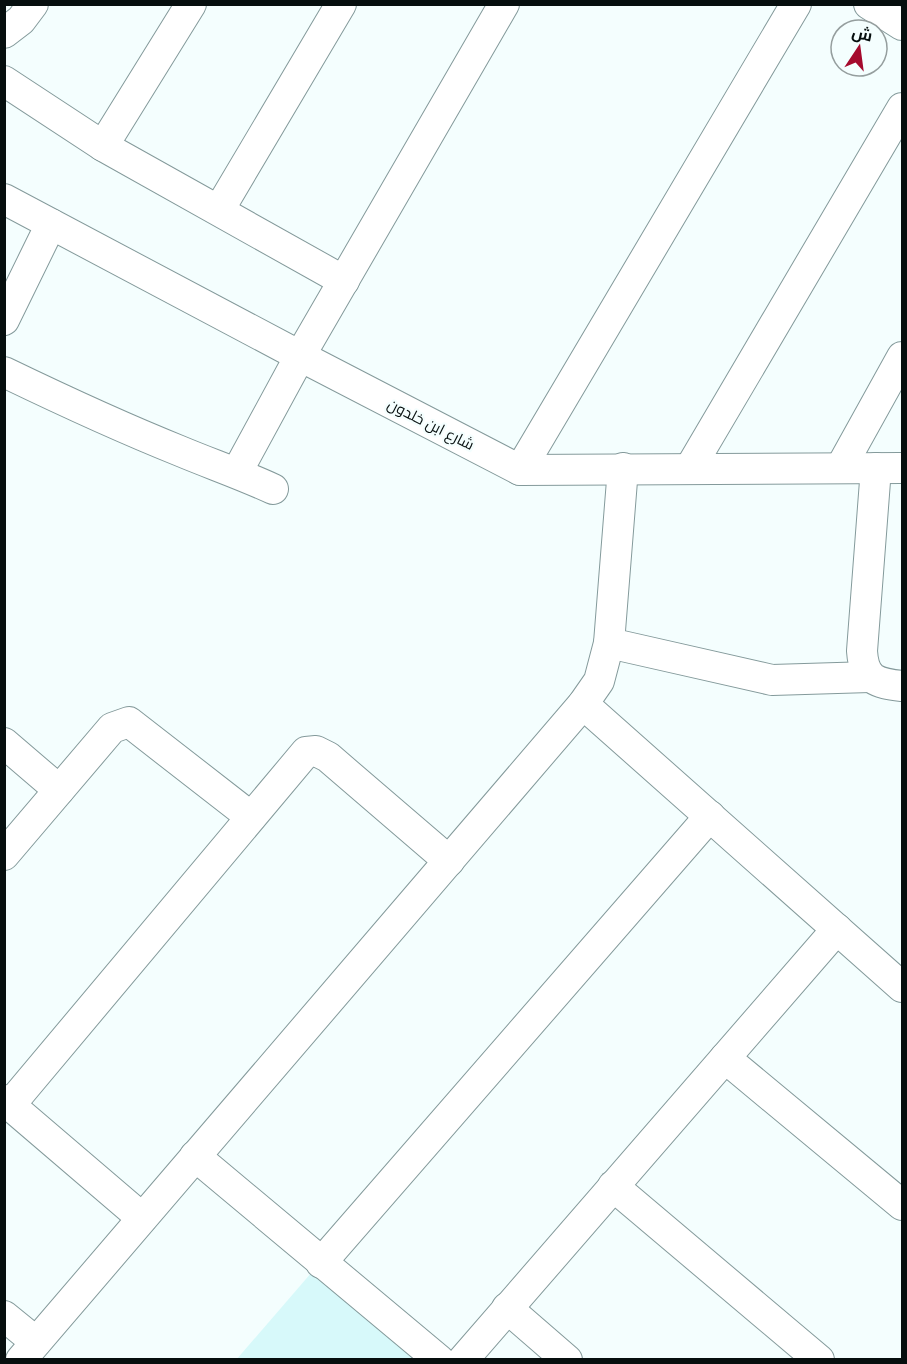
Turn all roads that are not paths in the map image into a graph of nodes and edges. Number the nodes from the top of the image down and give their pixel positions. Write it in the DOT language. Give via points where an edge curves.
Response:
graph roads {
  1 [pos="191,4"];
  2 [pos="341,4"];
  3 [pos="504,4"];
  4 [pos="796,4"];
  5 [pos="869,4"];
  6 [pos="903,24"];
  7 [pos="4,81"];
  8 [pos="903,108"];
  9 [pos="103,146"];
  10 [pos="4,199"];
  11 [pos="219,210"];
  12 [pos="51,224"];
  13 [pos="344,281"];
  14 [pos="4,320"];
  15 [pos="300,356"];
  16 [pos="900,367"];
  17 [pos="4,372"];
  18 [pos="842,467"];
  19 [pos="622,468"];
  20 [pos="690,468"];
  21 [pos="889,468"];
  22 [pos="520,470"];
  23 [pos="237,472"];
  24 [pos="273,489"];
  25 [pos="609,643"];
  26 [pos="870,677"];
  27 [pos="903,686"];
  28 [pos="583,704"];
  29 [pos="4,743"];
  30 [pos="59,790"];
  31 [pos="710,816"];
  32 [pos="251,818"];
  33 [pos="4,855"];
  34 [pos="448,861"];
  35 [pos="837,929"];
  36 [pos="903,987"];
  37 [pos="725,1058"];
  38 [pos="7,1102"];
  39 [pos="195,1156"];
  40 [pos="613,1186"];
  41 [pos="903,1206"];
  42 [pos="142,1218"];
  43 [pos="321,1263"];
  44 [pos="507,1308"];
  45 [pos="4,1316"];
  46 [pos="28,1351"];
  47 [pos="439,1359"];
  48 [pos="463,1359"];
  49 [pos="567,1359"];
  50 [pos="819,1359"];
  1 -- 9 [label="street"];
  2 -- 11 [label="street"];
  3 -- 13 [label="street"];
  4 -- 22 [label="street"];
  5 -- 6 [label="street"];
  7 -- 9 [label="street"];
  8 -- 20 [label="street"];
  9 -- 11 [label="street"];
  10 -- 12 [label="street, شارع ابن خلدون"];
  11 -- 13 [label="street"];
  12 -- 14 [label="street"];
  12 -- 15 [label="street, شارع ابن خلدون"];
  13 -- 15 [label="street"];
  15 -- 22 [label="street, شارع ابن خلدون"];
  15 -- 23 [label="street"];
  16 -- 18 [label="street"];
  17 -- 23 [label="street" via="180,451"];
  18 -- 20 [label="street, شارع ابن خلدون"];
  18 -- 21 [label="street, شارع ابن خلدون"];
  19 -- 20 [label="street, شارع ابن خلدون"];
  19 -- 22 [label="street, شارع ابن خلدون"];
  19 -- 25 [label="street"];
  21 -- 26 [label="street" via="862,651 863,666"];
  23 -- 24 [label="street"];
  25 -- 26 [label="street" via="772,680"];
  25 -- 28 [label="street" via="599,681"];
  26 -- 27 [label="street" via="882,684"];
  28 -- 31 [label="street"];
  28 -- 34 [label="street"];
  29 -- 30 [label="street"];
  30 -- 32 [label="street" via="112,728 129,722"];
  30 -- 33 [label="street"];
  31 -- 35 [label="street"];
  31 -- 43 [label="street"];
  32 -- 34 [label="street" via="306,752 316,751 328,757"];
  32 -- 38 [label="street"];
  34 -- 39 [label="street"];
  35 -- 36 [label="street"];
  35 -- 37 [label="street"];
  37 -- 40 [label="street"];
  37 -- 41 [label="street"];
  38 -- 42 [label="street"];
  39 -- 42 [label="street"];
  39 -- 43 [label="street"];
  40 -- 44 [label="street"];
  40 -- 50 [label="street"];
  42 -- 46 [label="street"];
  43 -- 47 [label="street"];
  44 -- 48 [label="street"];
  44 -- 49 [label="street"];
  45 -- 46 [label="street"];
}
